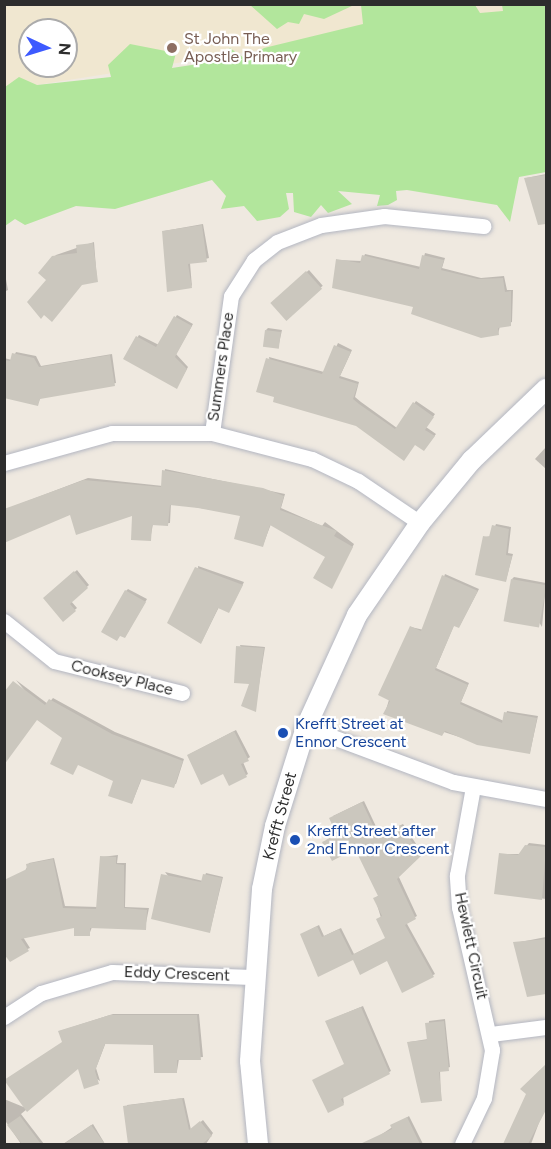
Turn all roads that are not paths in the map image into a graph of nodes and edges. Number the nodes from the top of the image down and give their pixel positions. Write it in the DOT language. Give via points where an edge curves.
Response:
graph roads {
  1 [pos="483,226"];
  2 [pos="546,389"];
  3 [pos="212,433"];
  4 [pos="4,463"];
  5 [pos="420,523"];
  6 [pos="4,621"];
  7 [pos="182,693"];
  8 [pos="306,727"];
  9 [pos="473,787"];
  10 [pos="546,799"];
  11 [pos="252,976"];
  12 [pos="4,1017"];
  13 [pos="546,1027"];
  14 [pos="491,1034"];
  15 [pos="258,1144"];
  16 [pos="462,1144"];
  1 -- 3 [label="street, Summers Place" via="384,216 321,225 277,242 254,260 231,296"];
  2 -- 5 [label="street, Krefft Street" via="472,460"];
  3 -- 4 [label="street" via="112,433"];
  3 -- 5 [label="street" via="312,459 358,481"];
  5 -- 8 [label="street, Krefft Street" via="357,615"];
  6 -- 7 [label="street, Cooksey Place" via="54,661"];
  8 -- 9 [label="street"];
  8 -- 11 [label="street, Krefft Street" via="274,826"];
  9 -- 10 [label="street"];
  9 -- 14 [label="street, Hewlett Circuit" via="459,854 459,907"];
  11 -- 12 [label="street, Eddy Crescent" via="112,972 41,993"];
  11 -- 15 [label="street, Krefft Street" via="250,1061"];
  13 -- 14 [label="street"];
  14 -- 16 [label="street, Hewlett Circuit" via="489,1082"];
}
